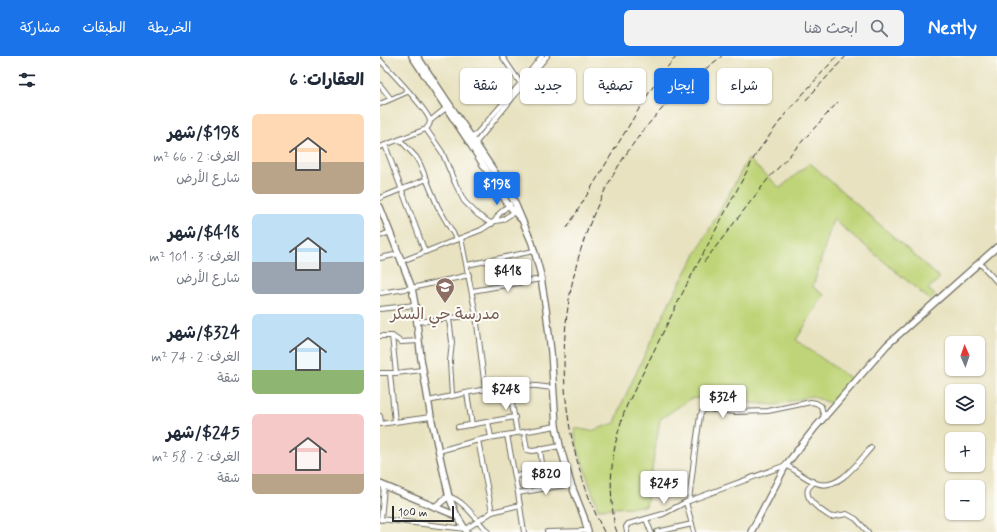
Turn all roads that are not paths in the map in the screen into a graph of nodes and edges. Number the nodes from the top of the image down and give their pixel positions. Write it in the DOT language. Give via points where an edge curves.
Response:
graph roads {
  1 [pos="412,56"];
  2 [pos="417,56"];
  3 [pos="502,56"];
  4 [pos="542,56"];
  5 [pos="547,56"];
  6 [pos="380,60"];
  7 [pos="533,68"];
  8 [pos="536,68"];
  9 [pos="520,83"];
  10 [pos="380,85"];
  11 [pos="520,86"];
  12 [pos="407,92"];
  13 [pos="391,99"];
  14 [pos="380,104"];
  15 [pos="446,108"];
  16 [pos="430,121"];
  17 [pos="426,129"];
  18 [pos="400,140"];
  19 [pos="472,142"];
  20 [pos="385,145"];
  21 [pos="380,148"];
  22 [pos="427,179"];
  23 [pos="402,190"];
  24 [pos="380,198"];
  25 [pos="514,201"];
  26 [pos="509,206"];
  27 [pos="380,207"];
  28 [pos="516,211"];
  29 [pos="382,218"];
  30 [pos="494,222"];
  31 [pos="390,232"];
  32 [pos="380,236"];
  33 [pos="459,239"];
  34 [pos="997,248"];
  35 [pos="534,251"];
  36 [pos="425,252"];
  37 [pos="399,254"];
  38 [pos="380,258"];
  39 [pos="402,261"];
  40 [pos="979,262"];
  41 [pos="467,265"];
  42 [pos="469,275"];
  43 [pos="541,279"];
  44 [pos="997,282"];
  45 [pos="412,288"];
  46 [pos="472,291"];
  47 [pos="380,293"];
  48 [pos="415,305"];
  49 [pos="380,309"];
  50 [pos="476,315"];
  51 [pos="449,319"];
  52 [pos="417,322"];
  53 [pos="380,336"];
  54 [pos="392,336"];
  55 [pos="419,341"];
  56 [pos="422,370"];
  57 [pos="380,373"];
  58 [pos="396,373"];
  59 [pos="390,374"];
  60 [pos="509,386"];
  61 [pos="553,388"];
  62 [pos="486,389"];
  63 [pos="467,393"];
  64 [pos="452,396"];
  65 [pos="428,401"];
  66 [pos="380,416"];
  67 [pos="431,417"];
  68 [pos="515,417"];
  69 [pos="824,417"];
  70 [pos="395,422"];
  71 [pos="488,422"];
  72 [pos="380,424"];
  73 [pos="472,424"];
  74 [pos="556,426"];
  75 [pos="458,427"];
  76 [pos="524,432"];
  77 [pos="517,433"];
  78 [pos="507,435"];
  79 [pos="491,437"];
  80 [pos="478,440"];
  81 [pos="560,446"];
  82 [pos="871,448"];
  83 [pos="540,449"];
  84 [pos="439,451"];
  85 [pos="786,465"];
  86 [pos="566,468"];
  87 [pos="543,472"];
  88 [pos="515,476"];
  89 [pos="814,482"];
  90 [pos="571,484"];
  91 [pos="382,485"];
  92 [pos="518,493"];
  93 [pos="450,497"];
  94 [pos="688,501"];
  95 [pos="520,504"];
  96 [pos="435,507"];
  97 [pos="492,512"];
  98 [pos="457,516"];
  99 [pos="646,519"];
  100 [pos="380,520"];
  101 [pos="478,522"];
  102 [pos="692,524"];
  103 [pos="466,531"];
  104 [pos="668,531"];
  105 [pos="488,532"];
  106 [pos="524,532"];
  107 [pos="547,532"];
  108 [pos="588,532"];
  109 [pos="627,532"];
  110 [pos="651,532"];
  111 [pos="657,532"];
  112 [pos="694,532"];
  113 [pos="751,532"];
  114 [pos="868,532"];
  1 -- 15 [label="main road"];
  2 -- 19 [label="main road"];
  3 -- 9 [label="street"];
  4 -- 7 [label="street"];
  5 -- 8 [label="street"];
  6 -- 12 [label="street"];
  10 -- 13 [label="street"];
  11 -- 19 [label="street"];
  12 -- 13 [label="street"];
  12 -- 16 [label="street"];
  13 -- 14 [label="street"];
  15 -- 16 [label="street"];
  15 -- 19 [label="main road"];
  16 -- 17 [label="street"];
  17 -- 18 [label="street"];
  17 -- 30 [label="street" via="442,152 464,201 478,215"];
  18 -- 20 [label="street"];
  18 -- 22 [label="street" via="416,157"];
  19 -- 25 [label="main road"];
  19 -- 26 [label="main road"];
  20 -- 21 [label="street"];
  20 -- 23 [label="street"];
  22 -- 23 [label="street"];
  22 -- 33 [label="street" via="438,207"];
  23 -- 24 [label="street"];
  23 -- 36 [label="street"];
  25 -- 26 [label="street"];
  25 -- 28 [label="main road"];
  26 -- 28 [label="main road"];
  26 -- 30 [label="street"];
  27 -- 29 [label="main road"];
  28 -- 30 [label="street"];
  28 -- 35 [label="main road"];
  29 -- 31 [label="main road"];
  30 -- 33 [label="street"];
  31 -- 32 [label="street"];
  31 -- 37 [label="main road"];
  33 -- 36 [label="street"];
  33 -- 41 [label="street"];
  34 -- 40 [label="main road"];
  35 -- 41 [label="street"];
  35 -- 43 [label="main road"];
  36 -- 39 [label="street"];
  37 -- 38 [label="street"];
  37 -- 39 [label="main road"];
  39 -- 45 [label="main road"];
  40 -- 44 [label="street"];
  40 -- 69 [label="main road" via="887,345"];
  41 -- 42 [label="street"];
  42 -- 45 [label="street"];
  42 -- 46 [label="street"];
  43 -- 46 [label="street"];
  43 -- 61 [label="main road" via="550,339"];
  45 -- 47 [label="street"];
  45 -- 48 [label="main road"];
  46 -- 50 [label="street"];
  48 -- 49 [label="street"];
  48 -- 52 [label="main road"];
  50 -- 51 [label="street"];
  50 -- 62 [label="street"];
  51 -- 52 [label="street"];
  51 -- 64 [label="street" via="452,342"];
  52 -- 55 [label="main road"];
  53 -- 54 [label="street"];
  54 -- 55 [label="street" via="401,342"];
  54 -- 58 [label="street"];
  55 -- 56 [label="main road"];
  56 -- 58 [label="street"];
  56 -- 65 [label="main road"];
  57 -- 59 [label="street"];
  58 -- 59 [label="street"];
  59 -- 70 [label="street"];
  60 -- 61 [label="street"];
  60 -- 62 [label="street"];
  60 -- 68 [label="street"];
  61 -- 74 [label="main road"];
  62 -- 63 [label="street"];
  63 -- 64 [label="street"];
  63 -- 73 [label="street"];
  64 -- 65 [label="street"];
  65 -- 67 [label="main road"];
  66 -- 72 [label="street"];
  67 -- 70 [label="street"];
  67 -- 84 [label="main road"];
  68 -- 71 [label="street"];
  68 -- 77 [label="street"];
  69 -- 85 [label="main road"];
  69 -- 94 [label="street" via="821,406 811,402 768,411 703,410"];
  70 -- 72 [label="street"];
  71 -- 73 [label="street"];
  71 -- 79 [label="street"];
  73 -- 75 [label="street"];
  74 -- 76 [label="street"];
  74 -- 81 [label="main road"];
  76 -- 77 [label="street"];
  76 -- 83 [label="street" via="528,450"];
  77 -- 78 [label="street"];
  78 -- 79 [label="street"];
  78 -- 88 [label="street"];
  79 -- 80 [label="street"];
  80 -- 84 [label="street"];
  80 -- 97 [label="street"];
  81 -- 83 [label="street"];
  81 -- 86 [label="main road"];
  82 -- 89 [label="street" via="843,478 825,484"];
  83 -- 87 [label="street"];
  84 -- 93 [label="main road"];
  85 -- 89 [label="street"];
  85 -- 94 [label="street"];
  85 -- 113 [label="main road"];
  86 -- 87 [label="street"];
  86 -- 90 [label="main road"];
  87 -- 88 [label="street"];
  88 -- 92 [label="street"];
  89 -- 114 [label="street" via="808,490 808,497 813,503 831,517 847,514 856,519"];
  90 -- 92 [label="street"];
  90 -- 108 [label="main road"];
  91 -- 96 [label="main road"];
  91 -- 100 [label="street"];
  92 -- 95 [label="street"];
  93 -- 96 [label="main road"];
  93 -- 98 [label="main road"];
  93 -- 101 [label="street" via="458,500"];
  94 -- 99 [label="street" via="670,511"];
  94 -- 102 [label="street"];
  95 -- 97 [label="street"];
  95 -- 106 [label="street"];
  96 -- 98 [label="main road"];
  97 -- 101 [label="street"];
  98 -- 103 [label="main road"];
  99 -- 109 [label="street" via="628,524"];
  99 -- 110 [label="street"];
  100 -- 103 [label="street"];
  101 -- 103 [label="street"];
  101 -- 105 [label="street"];
  102 -- 104 [label="street"];
  102 -- 112 [label="street"];
  104 -- 111 [label="street"];
  107 -- 108 [label="street"];
}
